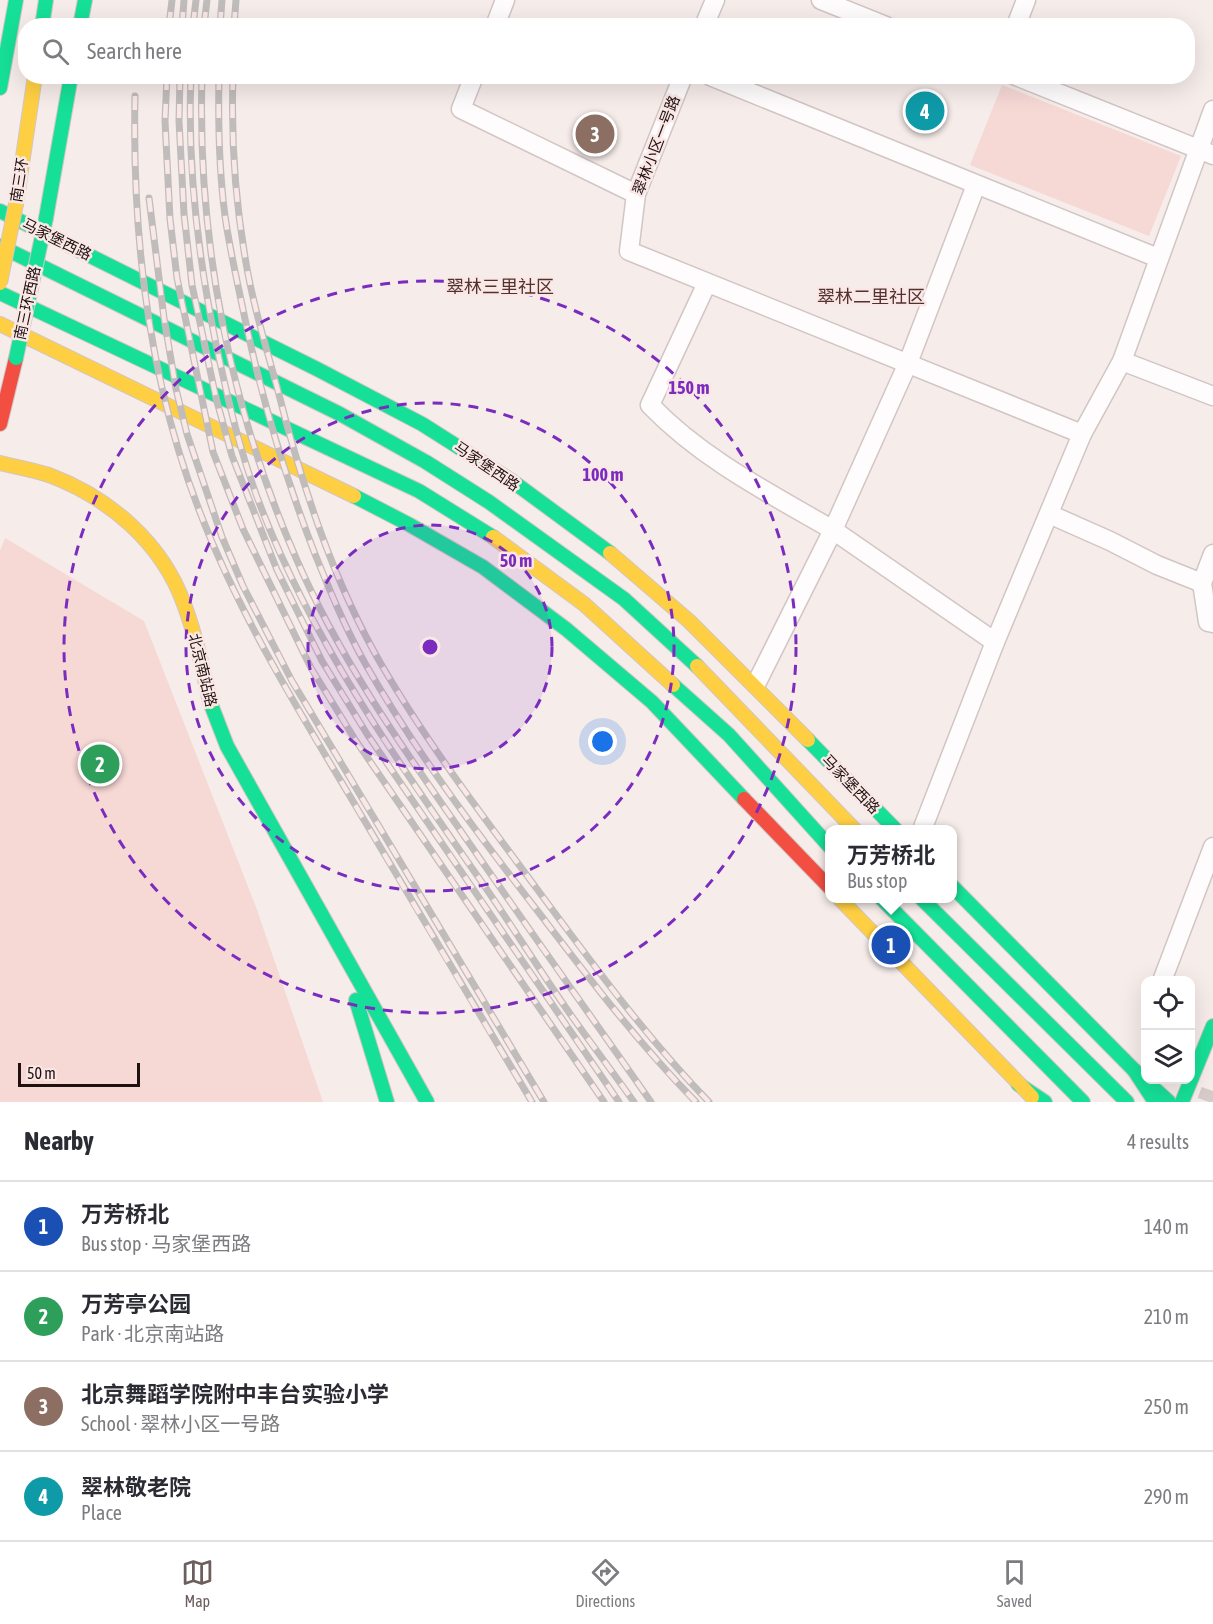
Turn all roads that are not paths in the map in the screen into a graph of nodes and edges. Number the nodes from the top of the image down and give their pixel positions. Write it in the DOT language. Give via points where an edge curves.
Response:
graph roads {
  1 [pos="16,0"];
  2 [pos="46,0"];
  3 [pos="85,0"];
  4 [pos="505,0"];
  5 [pos="715,0"];
  6 [pos="821,0"];
  7 [pos="1026,0"];
  8 [pos="43,18"];
  9 [pos="82,18"];
  10 [pos="498,18"];
  11 [pos="707,18"];
  12 [pos="866,18"];
  13 [pos="1019,18"];
  14 [pos="34,84"];
  15 [pos="70,84"];
  16 [pos="471,84"];
  17 [pos="680,84"];
  18 [pos="730,84"];
  19 [pos="1036,84"];
  20 [pos="0,88"];
  21 [pos="1213,110"];
  22 [pos="1206,152"];
  23 [pos="976,185"];
  24 [pos="636,194"];
  25 [pos="0,211"];
  26 [pos="0,246"];
  27 [pos="1158,258"];
  28 [pos="0,283"];
  29 [pos="707,283"];
  30 [pos="0,293"];
  31 [pos="0,324"];
  32 [pos="1122,361"];
  33 [pos="908,363"];
  34 [pos="1213,396"];
  35 [pos="0,424"];
  36 [pos="1082,434"];
  37 [pos="0,463"];
  38 [pos="1049,514"];
  39 [pos="833,530"];
  40 [pos="1213,554"];
  41 [pos="1202,583"];
  42 [pos="1213,623"];
  43 [pos="995,642"];
  44 [pos="756,684"];
  45 [pos="850,825"];
  46 [pos="891,825"];
  47 [pos="924,825"];
  48 [pos="825,841"];
  49 [pos="1213,847"];
  50 [pos="825,883"];
  51 [pos="957,891"];
  52 [pos="844,903"];
  53 [pos="885,903"];
  54 [pos="926,903"];
  55 [pos="340,950"];
  56 [pos="1164,976"];
  57 [pos="1213,1026"];
  58 [pos="1134,1070"];
  59 [pos="1018,1084"];
  60 [pos="387,1102"];
  61 [pos="427,1102"];
  62 [pos="1036,1102"];
  63 [pos="1045,1102"];
  64 [pos="1083,1102"];
  65 [pos="1127,1102"];
  66 [pos="1155,1102"];
  67 [pos="1169,1102"];
  68 [pos="1182,1102"];
  1 -- 20 [label="main road"];
  2 -- 8 [label="main road"];
  3 -- 9 [label="main road"];
  4 -- 10 [label="street"];
  5 -- 11 [label="street"];
  6 -- 12 [label="street"];
  7 -- 13 [label="street"];
  14 -- 28 [label="main road, 南三环, bridge"];
  15 -- 35 [label="main road, 南三环西路, bridge" via="46,218"];
  16 -- 24 [label="street" via="461,109"];
  17 -- 24 [label="street, 翠林小区一号路"];
  18 -- 23 [label="street"];
  19 -- 22 [label="street"];
  21 -- 22 [label="street"];
  22 -- 27 [label="street"];
  23 -- 27 [label="street"];
  23 -- 33 [label="street"];
  24 -- 29 [label="street, 翠林小区一号路" via="629,251"];
  25 -- 44 [label="main road, 马家堡西路" via="326,372 450,441 615,557 692,622"];
  26 -- 45 [label="main road, 马家堡西路" via="340,414 489,502 624,599 684,653"];
  27 -- 32 [label="street"];
  29 -- 33 [label="street"];
  29 -- 39 [label="street" via="650,405 668,425 711,459"];
  30 -- 48 [label="main road" via="419,491 496,539 584,604 729,735"];
  31 -- 50 [label="main road" via="332,485 483,567 566,629 652,702"];
  32 -- 34 [label="street"];
  32 -- 36 [label="street"];
  33 -- 36 [label="street"];
  33 -- 39 [label="street"];
  36 -- 38 [label="street"];
  37 -- 55 [label="main road, 北京南站路" via="48,475 89,493 133,525 167,568 184,603 212,709 227,746"];
  38 -- 41 [label="street"];
  38 -- 43 [label="street"];
  39 -- 43 [label="street"];
  39 -- 44 [label="street"];
  40 -- 41 [label="street"];
  41 -- 42 [label="street" via="1208,622"];
  43 -- 47 [label="street"];
  44 -- 46 [label="main road, 马家堡西路"];
  49 -- 56 [label="street"];
  51 -- 58 [label="main road"];
  52 -- 59 [label="main road"];
  53 -- 64 [label="main road"];
  54 -- 65 [label="main road"];
  55 -- 60 [label="main road, 北京南站路"];
  55 -- 61 [label="main road, 北京南站路"];
  57 -- 68 [label="main road"];
  58 -- 66 [label="main road"];
  58 -- 67 [label="main road"];
  59 -- 62 [label="main road"];
  59 -- 63 [label="main road"];
}
